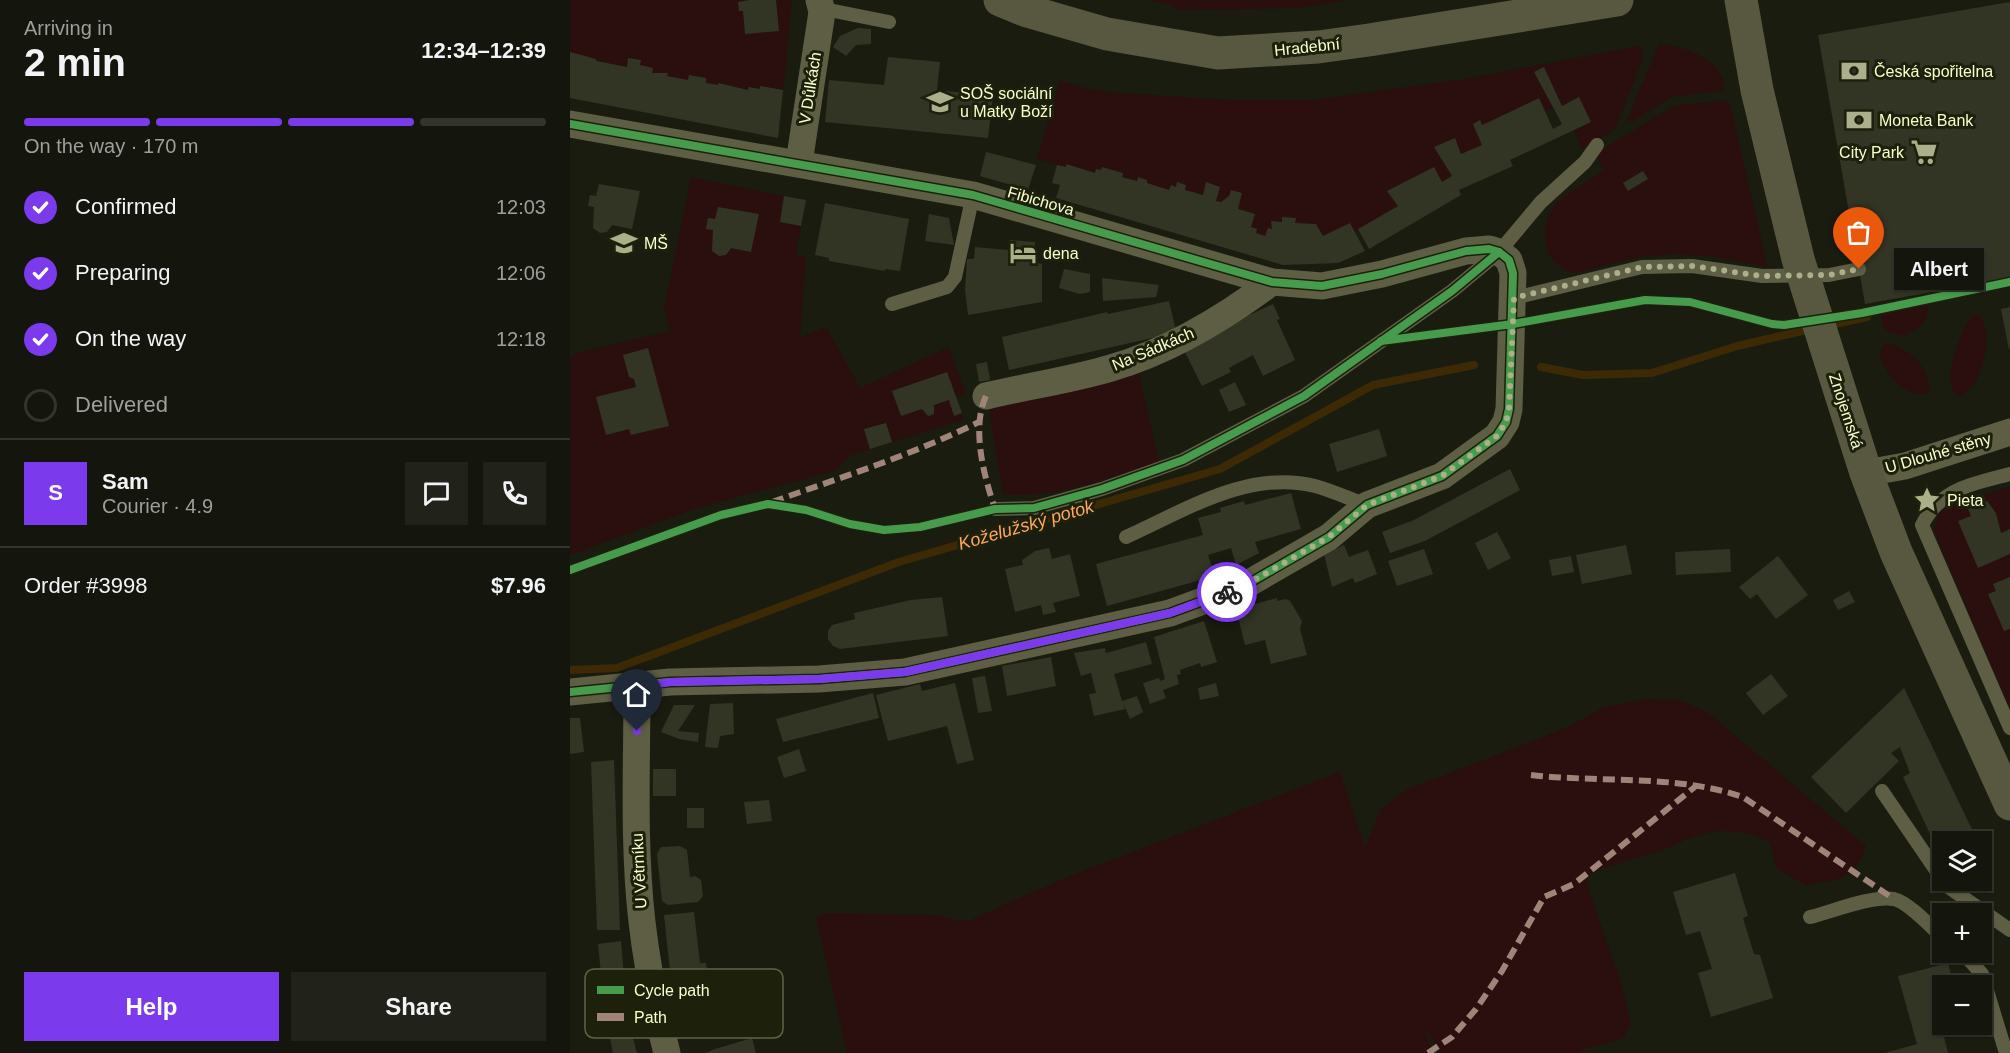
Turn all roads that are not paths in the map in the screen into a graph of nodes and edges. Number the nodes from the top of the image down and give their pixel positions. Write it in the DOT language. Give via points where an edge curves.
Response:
graph roads {
  1 [pos="1000,0"];
  2 [pos="1617,0"];
  3 [pos="1741,0"];
  4 [pos="821,6"];
  5 [pos="890,22"];
  6 [pos="570,124"];
  7 [pos="1597,145"];
  8 [pos="799,163"];
  9 [pos="973,195"];
  10 [pos="1499,252"];
  11 [pos="1859,269"];
  12 [pos="1272,282"];
  13 [pos="1514,298"];
  14 [pos="892,304"];
  15 [pos="986,396"];
  16 [pos="2010,432"];
  17 [pos="1866,473"];
  18 [pos="2010,474"];
  19 [pos="1367,505"];
  20 [pos="995,509"];
  21 [pos="1126,537"];
  22 [pos="637,687"];
  23 [pos="570,692"];
  24 [pos="2010,728"];
  25 [pos="1882,791"];
  26 [pos="2010,804"];
  27 [pos="1932,864"];
  28 [pos="1954,891"];
  29 [pos="1810,917"];
  30 [pos="1932,928"];
  31 [pos="2010,930"];
  32 [pos="1972,963"];
  33 [pos="649,969"];
  34 [pos="663,1038"];
  35 [pos="667,1053"];
  36 [pos="2006,1053"];
  1 -- 2 [label="main road, Hradební" via="1107,34 1218,53 1369,40"];
  3 -- 17 [label="main road, Znojemská" via="1759,98 1798,259"];
  4 -- 5 [label="lane, V Důlkách"];
  4 -- 8 [label="street, V Důlkách"];
  6 -- 8 [label="street, Fibichova"];
  7 -- 10 [label="lane"];
  8 -- 9 [label="street, Fibichova"];
  9 -- 12 [label="street, Fibichova"];
  9 -- 14 [label="lane" via="956,277 947,287"];
  10 -- 12 [label="street, Fibichova" via="1466,250 1322,286"];
  10 -- 13 [label="street" via="1509,260"];
  10 -- 20 [label="lane" via="1452,291 1304,396 1225,440 1184,460 1102,489 1034,508"];
  11 -- 13 [label="lane" via="1829,275 1762,276 1692,266 1642,267"];
  12 -- 15 [label="street, Na Sádkách" via="1232,312 1136,360"];
  13 -- 19 [label="street" via="1509,409 1497,436 1442,476"];
  16 -- 17 [label="street, U Dlouhé stěny" via="1905,466"];
  17 -- 26 [label="main road, Znojemská" via="1896,552"];
  18 -- 24 [label="lane" via="1950,492 1932,506 1922,525"];
  19 -- 21 [label="lane" via="1314,486 1258,484 1224,493"];
  19 -- 22 [label="street" via="1329,537 1244,586 1170,613 905,672 819,679 670,682"];
  22 -- 23 [label="street"];
  22 -- 33 [label="street, U Větrníku" via="637,841"];
  25 -- 27 [label="lane"];
  28 -- 31 [label="lane"];
  29 -- 30 [label="lane" via="1894,899"];
  32 -- 36 [label="lane" via="1982,974"];
  34 -- 35 [label="street, U Větrníku"];
}
